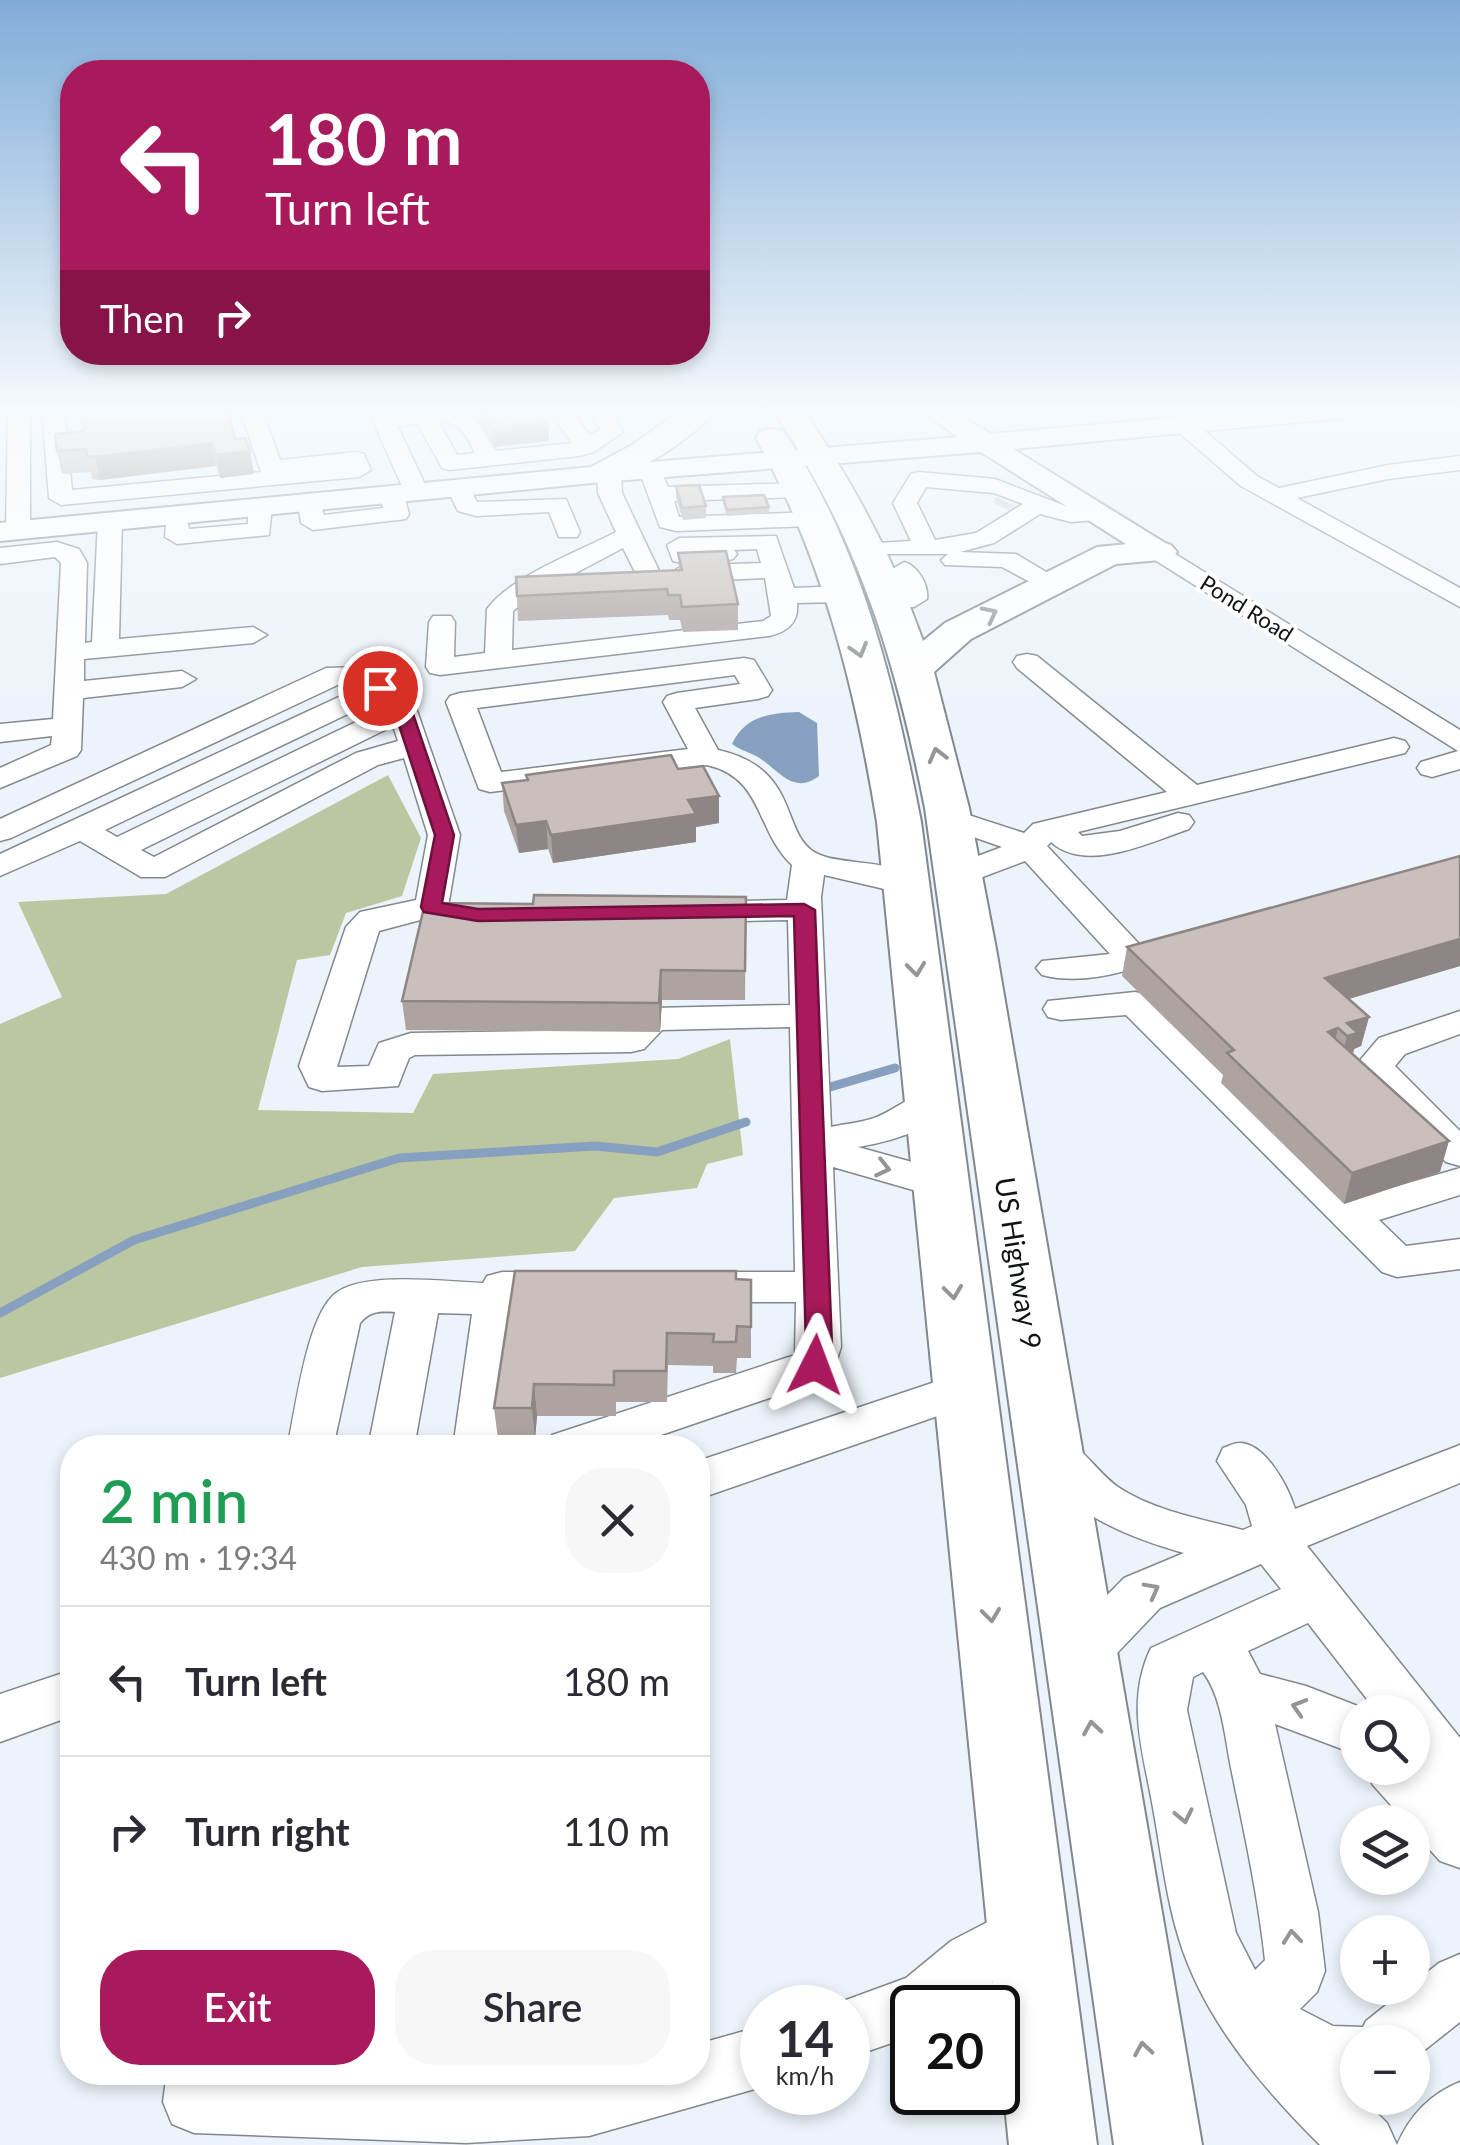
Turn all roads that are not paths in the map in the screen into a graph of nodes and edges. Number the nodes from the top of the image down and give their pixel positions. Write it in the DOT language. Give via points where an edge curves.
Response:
graph roads {
  1 [pos="235,510"];
  2 [pos="560,510"];
  3 [pos="618,510"];
  4 [pos="666,510"];
  5 [pos="718,510"];
  6 [pos="778,510"];
  7 [pos="786,510"];
  8 [pos="792,510"];
  9 [pos="796,510"];
  10 [pos="908,510"];
  11 [pos="1003,510"];
  12 [pos="1053,510"];
  13 [pos="1094,510"];
  14 [pos="1300,510"];
  15 [pos="1100,514"];
  16 [pos="110,522"];
  17 [pos="722,523"];
  18 [pos="9,531"];
  19 [pos="568,532"];
  20 [pos="630,534"];
  21 [pos="926,546"];
  22 [pos="1159,552"];
  23 [pos="0,556"];
  24 [pos="876,577"];
  25 [pos="1049,584"];
  26 [pos="594,591"];
  27 [pos="518,594"];
  28 [pos="1460,599"];
  29 [pos="160,616"];
  30 [pos="442,622"];
  31 [pos="253,635"];
  32 [pos="160,644"];
  33 [pos="105,648"];
  34 [pos="71,652"];
  35 [pos="498,660"];
  36 [pos="1027,662"];
  37 [pos="912,671"];
  38 [pos="182,679"];
  39 [pos="380,688"];
  40 [pos="69,691"];
  41 [pos="403,710"];
  42 [pos="0,733"];
  43 [pos="67,738"];
  44 [pos="1460,743"];
  45 [pos="415,746"];
  46 [pos="1394,746"];
  47 [pos="707,756"];
  48 [pos="0,758"];
  49 [pos="0,779"];
  50 [pos="1190,796"];
  51 [pos="81,828"];
  52 [pos="0,831"];
  53 [pos="1197,838"];
  54 [pos="1063,846"];
  55 [pos="117,850"];
  56 [pos="929,854"];
  57 [pos="809,863"];
  58 [pos="0,866"];
  59 [pos="804,910"];
  60 [pos="670,912"];
  61 [pos="467,914"];
  62 [pos="425,919"];
  63 [pos="1183,944"];
  64 [pos="1134,958"];
  65 [pos="1054,968"];
  66 [pos="1061,1009"];
  67 [pos="401,1015"];
  68 [pos="808,1016"];
  69 [pos="1460,1022"];
  70 [pos="392,1052"];
  71 [pos="931,1103"];
  72 [pos="812,1143"];
  73 [pos="1460,1154"];
  74 [pos="1460,1181"];
  75 [pos="941,1184"];
  76 [pos="1350,1215"];
  77 [pos="1460,1254"];
  78 [pos="817,1286"];
  79 [pos="600,1287"];
  80 [pos="660,1287"];
  81 [pos="420,1297"];
  82 [pos="496,1299"];
  83 [pos="965,1389"];
  84 [pos="313,1435"];
  85 [pos="393,1435"];
  86 [pos="478,1435"];
  87 [pos="607,1435"];
  88 [pos="1048,1447"];
  89 [pos="1240,1461"];
  90 [pos="1460,1462"];
  91 [pos="710,1476"];
  92 [pos="1262,1543"];
  93 [pos="1316,1597"];
  94 [pos="1081,1656"];
  95 [pos="1225,1667"];
  96 [pos="1394,1695"];
  97 [pos="60,1697"];
  98 [pos="0,1718"];
  99 [pos="1340,1723"];
  100 [pos="1430,1742"];
  101 [pos="1460,1779"];
  102 [pos="1408,1785"];
  103 [pos="1460,1842"];
  104 [pos="1028,1929"];
  105 [pos="1460,1984"];
  106 [pos="944,1985"];
  107 [pos="1013,1985"];
  108 [pos="1251,2016"];
  109 [pos="1408,2025"];
  110 [pos="1020,2052"];
  111 [pos="1340,2056"];
  112 [pos="740,2063"];
  113 [pos="710,2071"];
  114 [pos="196,2085"];
  115 [pos="661,2085"];
  116 [pos="303,2090"];
  117 [pos="1460,2113"];
  118 [pos="1167,2137"];
  119 [pos="1053,2145"];
  120 [pos="1365,2145"];
  121 [pos="1429,2145"];
  1 -- 16 [label="main road"];
  2 -- 19 [label="street"];
  3 -- 20 [label="street"];
  4 -- 17 [label="street" via="669,522"];
  5 -- 17 [label="street"];
  6 -- 17 [label="street"];
  7 -- 20 [label="street" via="639,582"];
  8 -- 35 [label="street" via="782,622"];
  9 -- 24 [label="highway, US Highway 9"];
  10 -- 21 [label="street"];
  11 -- 21 [label="street" via="988,538"];
  12 -- 15 [label="street" via="1066,518"];
  13 -- 15 [label="main road, Pond Road"];
  14 -- 28 [label="street"];
  15 -- 22 [label="main road, Pond Road"];
  16 -- 18 [label="main road"];
  16 -- 33 [label="street"];
  20 -- 27 [label="street"];
  21 -- 24 [label="street"];
  22 -- 25 [label="highway" via="1109,554"];
  22 -- 44 [label="street, Pond Road"];
  23 -- 34 [label="street" via="70,554"];
  24 -- 25 [label="street" via="912,562 1007,559"];
  24 -- 37 [label="highway, US Highway 9"];
  24 -- 56 [label="highway, US Highway 9, one-way" via="876,708"];
  37 -- 25 [label="highway, one-way" via="946,638"];
  26 -- 27 [label="street"];
  27 -- 35 [label="street" via="500,608"];
  29 -- 32 [label="street"];
  30 -- 35 [label="street" via="440,666"];
  31 -- 32 [label="street"];
  32 -- 33 [label="street"];
  33 -- 34 [label="street"];
  34 -- 40 [label="street"];
  36 -- 50 [label="street"];
  56 -- 37 [label="highway, US Highway 9, one-way" via="940,763"];
  38 -- 40 [label="street"];
  39 -- 41 [label="street"];
  39 -- 51 [label="street"];
  39 -- 52 [label="street" via="336,674"];
  40 -- 43 [label="street"];
  41 -- 45 [label="street"];
  41 -- 55 [label="street"];
  42 -- 43 [label="street"];
  43 -- 48 [label="street"];
  43 -- 49 [label="street"];
  45 -- 55 [label="street" via="367,759 153,870"];
  45 -- 62 [label="street" via="444,835"];
  46 -- 50 [label="street"];
  47 -- 47 [label="street" via="490,783 460,702 744,666 758,690 676,702"];
  47 -- 57 [label="street" via="728,758 757,777 788,843"];
  50 -- 54 [label="street"];
  51 -- 55 [label="street"];
  51 -- 58 [label="street"];
  53 -- 54 [label="street"];
  54 -- 56 [label="street"];
  54 -- 56 [label="street" via="1002,860"];
  54 -- 64 [label="street" via="1051,873"];
  56 -- 57 [label="street" via="864,870"];
  56 -- 71 [label="highway, US Highway 9, one-way"];
  56 -- 88 [label="highway, US Highway 9"];
  57 -- 59 [label="street"];
  59 -- 60 [label="street"];
  59 -- 68 [label="street"];
  61 -- 62 [label="street"];
  62 -- 70 [label="street" via="372,919 363,927 318,1066 322,1079 375,1081 385,1078"];
  63 -- 64 [label="street"];
  64 -- 65 [label="street"];
  66 -- 76 [label="street" via="1135,1003"];
  67 -- 70 [label="street"];
  68 -- 70 [label="street" via="674,1016 652,1019 630,1041 411,1044"];
  68 -- 72 [label="street"];
  69 -- 73 [label="street" via="1392,1046 1375,1065"];
  71 -- 72 [label="street" via="883,1130"];
  71 -- 75 [label="highway, US Highway 9"];
  72 -- 75 [label="street, one-way" via="854,1162"];
  72 -- 78 [label="street"];
  74 -- 76 [label="street"];
  75 -- 83 [label="highway, US Highway 9, one-way"];
  76 -- 77 [label="street" via="1397,1262"];
  78 -- 80 [label="street"];
  78 -- 87 [label="street" via="815,1365"];
  79 -- 82 [label="street" via="502,1287"];
  81 -- 82 [label="street"];
  81 -- 84 [label="street" via="352,1302 339,1318"];
  81 -- 85 [label="street"];
  82 -- 86 [label="street"];
  83 -- 91 [label="street"];
  83 -- 104 [label="highway, US Highway 9, one-way"];
  88 -- 92 [label="street" via="1101,1500 1150,1524"];
  88 -- 94 [label="highway, US Highway 9"];
  89 -- 92 [label="street" via="1268,1498"];
  90 -- 92 [label="street"];
  92 -- 93 [label="street" via="1287,1560"];
  94 -- 92 [label="street, one-way" via="1142,1592"];
  93 -- 95 [label="street"];
  93 -- 96 [label="street"];
  118 -- 94 [label="highway, US Highway 9, one-way"];
  99 -- 95 [label="street, one-way"];
  108 -- 95 [label="street, one-way" via="1296,1972 1289,1912"];
  95 -- 108 [label="street, one-way" via="1169,1664 1161,1710 1208,1939"];
  97 -- 98 [label="street"];
  100 -- 101 [label="street"];
  102 -- 103 [label="street"];
  104 -- 106 [label="street"];
  104 -- 107 [label="highway, US Highway 9"];
  105 -- 109 [label="street"];
  108 -- 111 [label="street" via="1328,2057"];
  108 -- 120 [label="street" via="1282,2063"];
  110 -- 119 [label="highway, US Highway 9"];
  112 -- 113 [label="street"];
  114 -- 116 [label="street" via="194,2102"];
  115 -- 116 [label="street" via="589,2105 466,2112"];
  117 -- 121 [label="street"];
}
